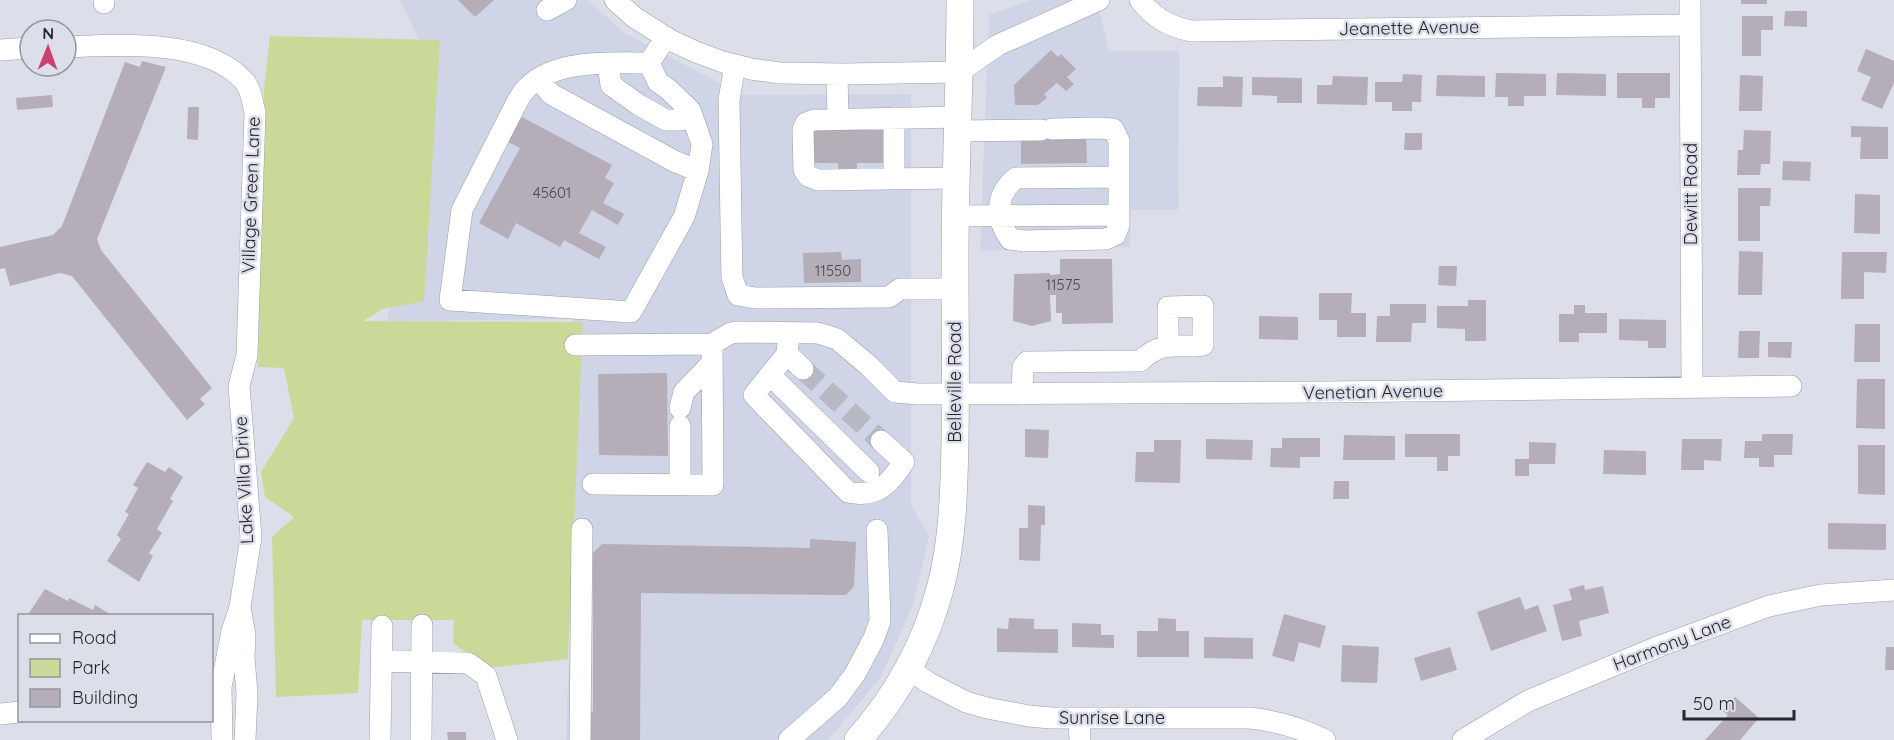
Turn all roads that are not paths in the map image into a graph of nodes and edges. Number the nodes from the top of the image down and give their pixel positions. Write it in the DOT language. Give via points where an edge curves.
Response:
graph roads {
  1 [pos="615,0"];
  2 [pos="960,0"];
  3 [pos="1099,0"];
  4 [pos="1140,0"];
  5 [pos="1690,0"];
  6 [pos="1690,25"];
  7 [pos="666,37"];
  8 [pos="78,47"];
  9 [pos="18,49"];
  10 [pos="0,50"];
  11 [pos="608,63"];
  12 [pos="649,63"];
  13 [pos="735,65"];
  14 [pos="959,72"];
  15 [pos="837,74"];
  16 [pos="539,79"];
  17 [pos="690,110"];
  18 [pos="894,118"];
  19 [pos="838,119"];
  20 [pos="958,124"];
  21 [pos="698,171"];
  22 [pos="1119,177"];
  23 [pos="957,178"];
  24 [pos="894,179"];
  25 [pos="955,216"];
  26 [pos="999,216"];
  27 [pos="955,289"];
  28 [pos="789,333"];
  29 [pos="575,345"];
  30 [pos="1168,345"];
  31 [pos="712,354"];
  32 [pos="787,354"];
  33 [pos="247,355"];
  34 [pos="1140,361"];
  35 [pos="803,369"];
  36 [pos="770,375"];
  37 [pos="1791,386"];
  38 [pos="1692,387"];
  39 [pos="1139,393"];
  40 [pos="956,394"];
  41 [pos="1022,394"];
  42 [pos="881,441"];
  43 [pos="869,472"];
  44 [pos="593,484"];
  45 [pos="680,485"];
  46 [pos="582,529"];
  47 [pos="878,530"];
  48 [pos="1894,590"];
  49 [pos="240,607"];
  50 [pos="422,625"];
  51 [pos="382,626"];
  52 [pos="381,661"];
  53 [pos="422,662"];
  54 [pos="907,668"];
  55 [pos="247,694"];
  56 [pos="216,697"];
  57 [pos="18,712"];
  58 [pos="0,714"];
  59 [pos="1080,718"];
  60 [pos="222,740"];
  61 [pos="245,740"];
  62 [pos="380,740"];
  63 [pos="421,740"];
  64 [pos="507,740"];
  65 [pos="580,740"];
  66 [pos="789,740"];
  67 [pos="858,740"];
  68 [pos="1080,740"];
  69 [pos="1325,740"];
  70 [pos="1463,740"];
  1 -- 7 [label="street"];
  2 -- 14 [label="main road, Belleville Road"];
  3 -- 14 [label="street" via="998,45"];
  4 -- 6 [label="street, Jeanette Avenue" via="1159,20 1191,31"];
  5 -- 6 [label="street, Dewitt Road"];
  6 -- 38 [label="street, Dewitt Road"];
  7 -- 12 [label="street"];
  7 -- 13 [label="street"];
  8 -- 33 [label="street, Village Green Lane" via="133,45 191,52 227,66 246,82 255,111"];
  9 -- 10 [label="street"];
  11 -- 12 [label="street"];
  11 -- 16 [label="street" via="557,69"];
  11 -- 17 [label="street" via="611,85 639,105 666,120 681,120"];
  12 -- 17 [label="street" via="658,82"];
  13 -- 15 [label="street" via="780,73"];
  13 -- 27 [label="street" via="729,100 732,277 738,295 889,297 900,289"];
  14 -- 15 [label="street"];
  14 -- 20 [label="main road, Belleville Road"];
  15 -- 19 [label="street"];
  16 -- 21 [label="street" via="551,94"];
  16 -- 21 [label="street" via="527,87 517,102 462,210 450,300 631,312 684,217"];
  17 -- 21 [label="street" via="702,144"];
  18 -- 19 [label="street"];
  18 -- 20 [label="street"];
  18 -- 24 [label="street"];
  19 -- 24 [label="street" via="806,123 804,170 808,176 818,180"];
  20 -- 22 [label="street" via="1113,129 1119,141"];
  20 -- 23 [label="main road, Belleville Road"];
  22 -- 26 [label="street" via="1016,178 1007,186"];
  22 -- 26 [label="street" via="1119,225 1115,235 1106,239 1024,241 1011,238"];
  23 -- 24 [label="street"];
  23 -- 25 [label="main road, Belleville Road"];
  25 -- 26 [label="street"];
  25 -- 27 [label="main road, Belleville Road"];
  27 -- 40 [label="main road, Belleville Road"];
  28 -- 31 [label="street, Venetian Avenue" via="731,333"];
  28 -- 32 [label="street"];
  28 -- 40 [label="street, Venetian Avenue" via="818,333 837,339 895,392"];
  29 -- 31 [label="street"];
  30 -- 34 [label="street"];
  31 -- 45 [label="street" via="684,392"];
  31 -- 45 [label="street" via="714,485"];
  32 -- 35 [label="street"];
  32 -- 36 [label="street"];
  33 -- 49 [label="street, Lake Villa Drive" via="238,386 251,537"];
  34 -- 39 [label="street"];
  34 -- 41 [label="street" via="1027,362 1023,367"];
  36 -- 42 [label="street" via="754,395 848,492 876,493 904,462"];
  36 -- 43 [label="street"];
  37 -- 38 [label="street, Venetian Avenue"];
  38 -- 39 [label="street, Venetian Avenue"];
  39 -- 41 [label="street, Venetian Avenue"];
  40 -- 41 [label="street, Venetian Avenue"];
  40 -- 54 [label="main road, Belleville Road" via="954,505 947,557 931,618"];
  44 -- 45 [label="street"];
  46 -- 65 [label="street"];
  47 -- 66 [label="street" via="880,621 874,639 838,697"];
  48 -- 70 [label="street, Harmony Lane" via="1821,595 1769,606 1528,701"];
  49 -- 55 [label="street, Lake Villa Drive"];
  49 -- 56 [label="street, Lake Villa Drive"];
  50 -- 53 [label="street"];
  51 -- 52 [label="street"];
  52 -- 53 [label="street"];
  52 -- 62 [label="street"];
  53 -- 63 [label="street"];
  53 -- 64 [label="street" via="468,663 486,676"];
  54 -- 59 [label="street, Sunrise Lane" via="966,702 1029,716"];
  54 -- 67 [label="main road, Belleville Road" via="888,703"];
  55 -- 56 [label="street"];
  55 -- 61 [label="street, Lake Villa Drive"];
  56 -- 60 [label="street, Lake Villa Drive"];
  57 -- 58 [label="street"];
  59 -- 68 [label="street"];
  59 -- 69 [label="street, Sunrise Lane" via="1250,718 1282,723"];
}
